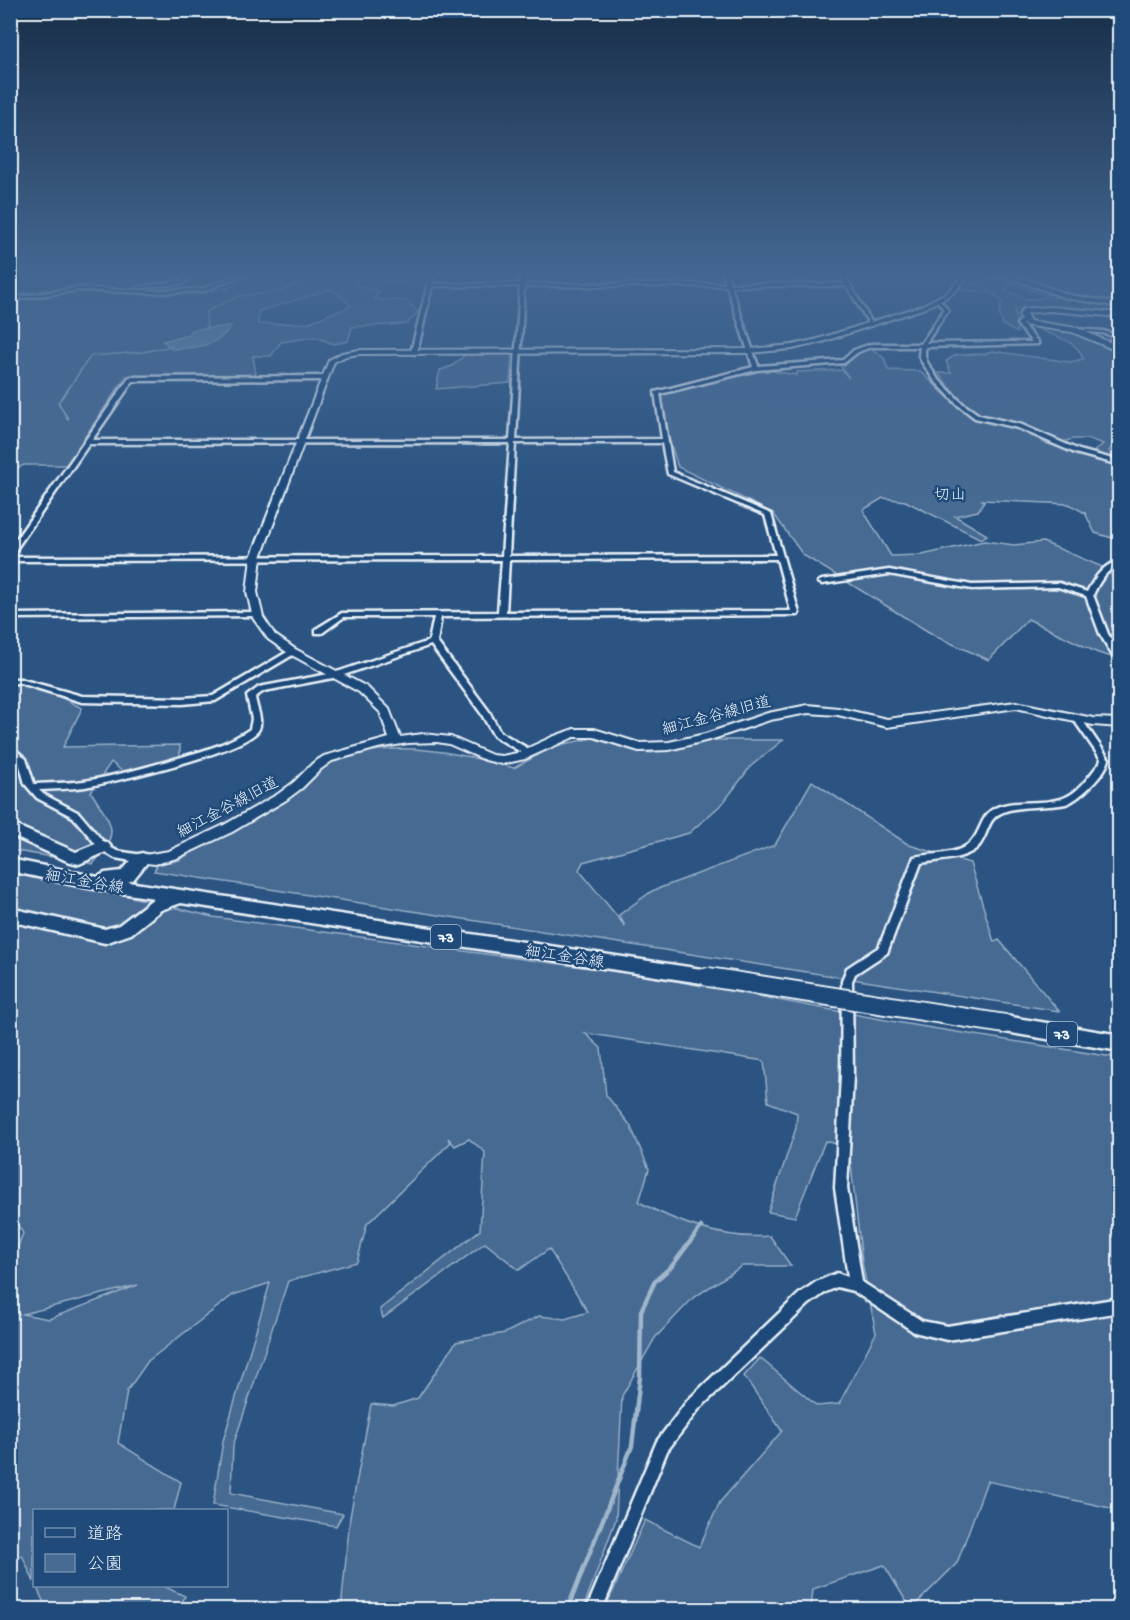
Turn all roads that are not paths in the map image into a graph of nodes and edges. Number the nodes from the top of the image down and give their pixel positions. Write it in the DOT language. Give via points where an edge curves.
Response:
graph roads {
  1 [pos="415,348"];
  2 [pos="518,348"];
  3 [pos="749,348"];
  4 [pos="786,348"];
  5 [pos="866,348"];
  6 [pos="923,348"];
  7 [pos="750,351"];
  8 [pos="414,352"];
  9 [pos="518,352"];
  10 [pos="756,368"];
  11 [pos="324,378"];
  12 [pos="512,441"];
  13 [pos="665,441"];
  14 [pos="87,442"];
  15 [pos="300,442"];
  16 [pos="1119,463"];
  17 [pos="10,554"];
  18 [pos="256,557"];
  19 [pos="504,557"];
  20 [pos="780,557"];
  21 [pos="10,559"];
  22 [pos="1119,562"];
  23 [pos="822,582"];
  24 [pos="1089,595"];
  25 [pos="502,614"];
  26 [pos="256,615"];
  27 [pos="438,615"];
  28 [pos="10,616"];
  29 [pos="319,631"];
  30 [pos="433,642"];
  31 [pos="292,653"];
  32 [pos="1119,661"];
  33 [pos="336,675"];
  34 [pos="10,681"];
  35 [pos="1078,720"];
  36 [pos="1119,723"];
  37 [pos="396,742"];
  38 [pos="10,748"];
  39 [pos="529,753"];
  40 [pos="32,787"];
  41 [pos="10,828"];
  42 [pos="103,847"];
  43 [pos="142,859"];
  44 [pos="10,866"];
  45 [pos="88,882"];
  46 [pos="124,887"];
  47 [pos="155,892"];
  48 [pos="185,896"];
  49 [pos="145,910"];
  50 [pos="10,914"];
  51 [pos="1119,1043"];
  52 [pos="856,1286"];
  53 [pos="1119,1305"];
  54 [pos="594,1610"];
  1 -- 8 [label="street"];
  2 -- 9 [label="street"];
  3 -- 7 [label="street"];
  4 -- 7 [label="street"];
  5 -- 10 [label="street" via="844,361"];
  6 -- 16 [label="street" via="922,359 973,415 1011,423 1073,450"];
  7 -- 9 [label="street"];
  7 -- 10 [label="street"];
  8 -- 9 [label="street"];
  8 -- 11 [label="street" via="344,354 331,361"];
  9 -- 12 [label="street"];
  10 -- 13 [label="street" via="657,393"];
  11 -- 14 [label="street" via="131,379"];
  11 -- 15 [label="street"];
  12 -- 13 [label="street"];
  12 -- 15 [label="street"];
  12 -- 19 [label="street"];
  13 -- 20 [label="street" via="670,472 768,514"];
  14 -- 15 [label="street"];
  14 -- 17 [label="street"];
  15 -- 18 [label="street"];
  18 -- 19 [label="street"];
  18 -- 21 [label="street"];
  18 -- 26 [label="street" via="250,599"];
  19 -- 20 [label="street"];
  19 -- 25 [label="street"];
  20 -- 25 [label="street" via="795,613"];
  22 -- 24 [label="street" via="1096,580"];
  23 -- 24 [label="street" via="889,572 972,587 1059,585"];
  24 -- 32 [label="street"];
  25 -- 27 [label="street"];
  26 -- 28 [label="street"];
  26 -- 31 [label="street"];
  27 -- 29 [label="street" via="342,615"];
  27 -- 30 [label="street"];
  30 -- 33 [label="street"];
  30 -- 39 [label="street" via="497,734"];
  31 -- 33 [label="street"];
  31 -- 34 [label="street" via="215,698 82,699"];
  33 -- 37 [label="street" via="366,692 384,709"];
  33 -- 40 [label="street" via="262,689 251,696 257,725 249,735 233,743 83,784"];
  35 -- 36 [label="street, 細江金谷線旧道"];
  35 -- 39 [label="street, 細江金谷線旧道" via="1016,705 888,723 843,711 808,708 675,744 649,748 596,732 575,733"];
  35 -- 52 [label="street" via="1105,759 1104,764 1074,797 998,810 989,816 975,843 966,849 917,860 883,950 850,972 841,1188"];
  37 -- 39 [label="street, 細江金谷線旧道" via="450,741 501,760"];
  37 -- 43 [label="street, 細江金谷線旧道" via="332,756 273,803 181,850 160,858"];
  38 -- 40 [label="street" via="24,761"];
  40 -- 42 [label="street" via="40,796 76,815"];
  41 -- 42 [label="main road" via="73,857"];
  42 -- 43 [label="street" via="115,854"];
  43 -- 45 [label="main road" via="127,876"];
  43 -- 47 [label="main road" via="137,875"];
  44 -- 45 [label="main road, 細江金谷線 / 73"];
  45 -- 46 [label="main road, 細江金谷線 / 73"];
  46 -- 47 [label="main road, 細江金谷線 / 73"];
  46 -- 49 [label="main road" via="140,894"];
  47 -- 48 [label="main road, 細江金谷線 / 73"];
  48 -- 49 [label="main road"];
  48 -- 51 [label="main road, 細江金谷線 / 73, bridge"];
  49 -- 50 [label="main road" via="129,928 105,936"];
  52 -- 53 [label="street" via="919,1327 946,1333"];
  52 -- 54 [label="street" via="837,1280 804,1299 693,1405 662,1446"];
}
